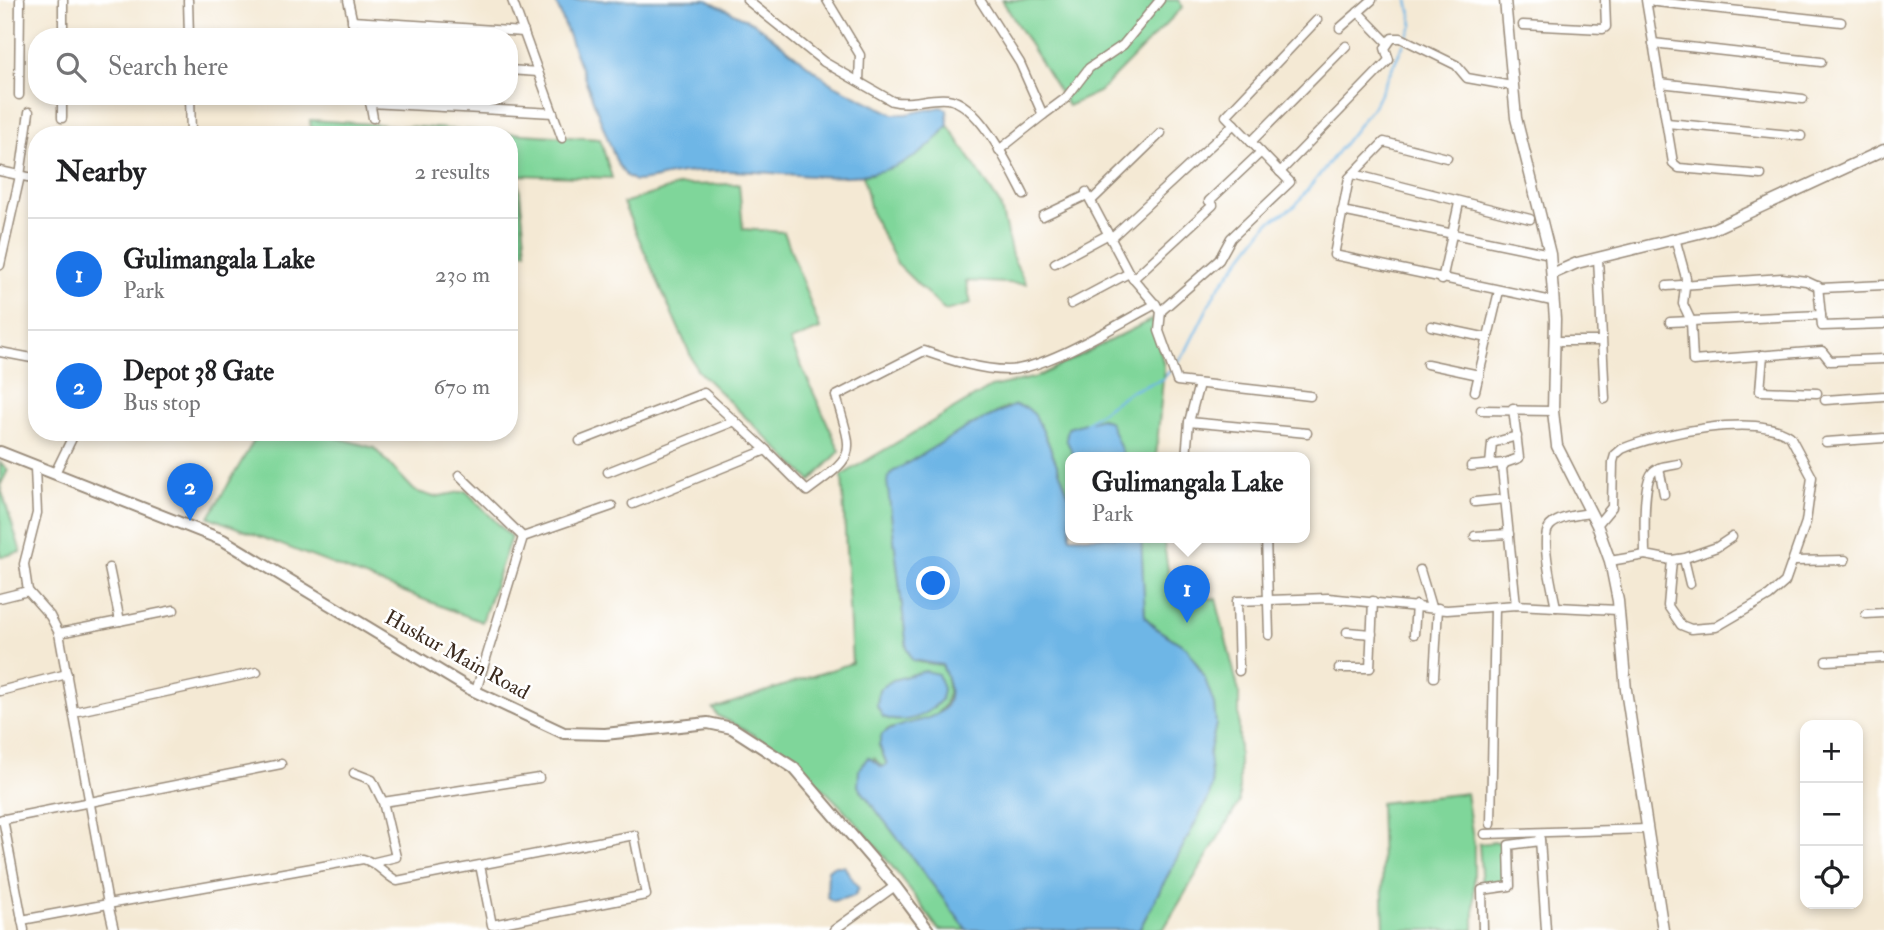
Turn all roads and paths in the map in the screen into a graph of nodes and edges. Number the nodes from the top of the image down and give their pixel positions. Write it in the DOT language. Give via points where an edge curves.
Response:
graph roads {
  1 [pos="20,0"];
  2 [pos="63,0"];
  3 [pos="188,0"];
  4 [pos="348,0"];
  5 [pos="513,0"];
  6 [pos="747,0"];
  7 [pos="827,0"];
  8 [pos="980,0"];
  9 [pos="1160,0"];
  10 [pos="1372,0"];
  11 [pos="1505,0"];
  12 [pos="1605,0"];
  13 [pos="1646,0"];
  14 [pos="1358,12"];
  15 [pos="1317,20"];
  16 [pos="352,21"];
  17 [pos="1841,22"];
  18 [pos="1523,25"];
  19 [pos="1340,27"];
  20 [pos="63,28"];
  21 [pos="189,28"];
  22 [pos="354,28"];
  23 [pos="461,28"];
  24 [pos="518,32"];
  25 [pos="524,32"];
  26 [pos="1387,42"];
  27 [pos="1653,43"];
  28 [pos="1346,46"];
  29 [pos="1821,62"];
  30 [pos="518,71"];
  31 [pos="538,72"];
  32 [pos="859,81"];
  33 [pos="1660,83"];
  34 [pos="1512,86"];
  35 [pos="19,95"];
  36 [pos="1803,99"];
  37 [pos="62,105"];
  38 [pos="190,105"];
  39 [pos="370,105"];
  40 [pos="440,105"];
  41 [pos="29,112"];
  42 [pos="553,113"];
  43 [pos="1043,115"];
  44 [pos="62,118"];
  45 [pos="373,118"];
  46 [pos="1667,123"];
  47 [pos="1234,124"];
  48 [pos="191,126"];
  49 [pos="1161,133"];
  50 [pos="1801,136"];
  51 [pos="562,138"];
  52 [pos="1251,142"];
  53 [pos="999,150"];
  54 [pos="1884,150"];
  55 [pos="1261,152"];
  56 [pos="1447,158"];
  57 [pos="0,171"];
  58 [pos="1280,172"];
  59 [pos="1353,174"];
  60 [pos="1761,175"];
  61 [pos="20,176"];
  62 [pos="28,177"];
  63 [pos="1024,195"];
  64 [pos="1088,196"];
  65 [pos="1459,203"];
  66 [pos="1342,211"];
  67 [pos="1043,216"];
  68 [pos="1530,219"];
  69 [pos="1453,234"];
  70 [pos="1110,236"];
  71 [pos="1675,238"];
  72 [pos="1550,254"];
  73 [pos="1598,258"];
  74 [pos="1055,264"];
  75 [pos="0,265"];
  76 [pos="1552,274"];
  77 [pos="1131,276"];
  78 [pos="1442,279"];
  79 [pos="1685,285"];
  80 [pos="1884,285"];
  81 [pos="1667,286"];
  82 [pos="1818,286"];
  83 [pos="1499,291"];
  84 [pos="1552,301"];
  85 [pos="1071,304"];
  86 [pos="1158,308"];
  87 [pos="1821,315"];
  88 [pos="1690,321"];
  89 [pos="1670,322"];
  90 [pos="1884,324"];
  91 [pos="1431,326"];
  92 [pos="1488,338"];
  93 [pos="1554,341"];
  94 [pos="1600,341"];
  95 [pos="0,352"];
  96 [pos="1763,355"];
  97 [pos="28,357"];
  98 [pos="1884,359"];
  99 [pos="1427,364"];
  100 [pos="1479,375"];
  101 [pos="1199,384"];
  102 [pos="1475,391"];
  103 [pos="1818,393"];
  104 [pos="1310,396"];
  105 [pos="1884,396"];
  106 [pos="1605,400"];
  107 [pos="1825,400"];
  108 [pos="1513,408"];
  109 [pos="1481,410"];
  110 [pos="1553,411"];
  111 [pos="735,421"];
  112 [pos="1189,422"];
  113 [pos="1307,433"];
  114 [pos="1517,436"];
  115 [pos="1884,438"];
  116 [pos="71,441"];
  117 [pos="580,441"];
  118 [pos="1826,442"];
  119 [pos="766,450"];
  120 [pos="0,452"];
  121 [pos="1186,452"];
  122 [pos="1506,463"];
  123 [pos="1678,464"];
  124 [pos="1490,465"];
  125 [pos="1471,466"];
  126 [pos="35,468"];
  127 [pos="1659,468"];
  128 [pos="608,472"];
  129 [pos="55,473"];
  130 [pos="459,475"];
  131 [pos="1664,494"];
  132 [pos="1505,499"];
  133 [pos="1475,502"];
  134 [pos="633,504"];
  135 [pos="612,506"];
  136 [pos="1591,513"];
  137 [pos="1597,525"];
  138 [pos="1509,534"];
  139 [pos="1475,536"];
  140 [pos="523,537"];
  141 [pos="1732,537"];
  142 [pos="1266,543"];
  143 [pos="1645,555"];
  144 [pos="1684,558"];
  145 [pos="1672,560"];
  146 [pos="1845,560"];
  147 [pos="1610,561"];
  148 [pos="1795,561"];
  149 [pos="109,569"];
  150 [pos="1420,570"];
  151 [pos="1690,584"];
  152 [pos="28,591"];
  153 [pos="0,598"];
  154 [pos="1269,598"];
  155 [pos="1373,601"];
  156 [pos="1416,605"];
  157 [pos="1516,606"];
  158 [pos="1495,607"];
  159 [pos="1556,607"];
  160 [pos="1435,608"];
  161 [pos="174,610"];
  162 [pos="1617,610"];
  163 [pos="1884,613"];
  164 [pos="1866,614"];
  165 [pos="121,621"];
  166 [pos="1347,632"];
  167 [pos="59,633"];
  168 [pos="1372,634"];
  169 [pos="1414,634"];
  170 [pos="1269,635"];
  171 [pos="1884,658"];
  172 [pos="1826,661"];
  173 [pos="1339,668"];
  174 [pos="1239,671"];
  175 [pos="257,672"];
  176 [pos="67,674"];
  177 [pos="1434,677"];
  178 [pos="0,691"];
  179 [pos="475,691"];
  180 [pos="74,712"];
  181 [pos="281,764"];
  182 [pos="354,773"];
  183 [pos="539,778"];
  184 [pos="90,801"];
  185 [pos="383,802"];
  186 [pos="2,820"];
  187 [pos="1491,824"];
  188 [pos="1647,829"];
  189 [pos="1529,832"];
  190 [pos="1485,834"];
  191 [pos="1540,837"];
  192 [pos="1530,842"];
  193 [pos="375,862"];
  194 [pos="480,865"];
  195 [pos="895,886"];
  196 [pos="108,904"];
  197 [pos="22,920"];
  198 [pos="24,930"];
  199 [pos="114,930"];
  200 [pos="834,930"];
  201 [pos="928,930"];
  202 [pos="1483,930"];
  203 [pos="1546,930"];
  204 [pos="1662,930"];
  1 -- 35 [label="street"];
  2 -- 20 [label="street"];
  3 -- 21 [label="street"];
  4 -- 16 [label="street"];
  5 -- 25 [label="street"];
  6 -- 32 [label="street" via="824,62"];
  7 -- 32 [label="street" via="860,55"];
  8 -- 43 [label="street" via="1020,63"];
  9 -- 43 [label="street" via="1123,45 1089,68 1066,98"];
  10 -- 14 [label="street"];
  11 -- 34 [label="street"];
  12 -- 18 [label="street" via="1603,29"];
  13 -- 17 [label="street"];
  13 -- 27 [label="street"];
  14 -- 19 [label="street"];
  14 -- 26 [label="street"];
  15 -- 47 [label="street" via="1226,116"];
  16 -- 22 [label="street"];
  16 -- 23 [label="street"];
  24 -- 25 [label="street"];
  25 -- 31 [label="street"];
  26 -- 34 [label="street" via="1406,40 1456,65 1467,78"];
  26 -- 58 [label="street" via="1389,60"];
  27 -- 29 [label="street"];
  27 -- 33 [label="street"];
  28 -- 52 [label="street"];
  30 -- 31 [label="street"];
  31 -- 42 [label="street"];
  32 -- 53 [label="street" via="898,103 946,99 962,104"];
  33 -- 36 [label="street"];
  33 -- 46 [label="street"];
  34 -- 72 [label="street" via="1520,141"];
  37 -- 44 [label="street"];
  38 -- 48 [label="street"];
  39 -- 45 [label="street"];
  40 -- 42 [label="street"];
  41 -- 61 [label="street"];
  42 -- 51 [label="street"];
  43 -- 53 [label="street"];
  46 -- 50 [label="street"];
  46 -- 60 [label="street" via="1673,163 1679,168"];
  47 -- 52 [label="street"];
  47 -- 70 [label="street"];
  49 -- 64 [label="street"];
  52 -- 55 [label="street"];
  53 -- 63 [label="street"];
  54 -- 71 [label="street" via="1711,230"];
  55 -- 58 [label="street"];
  55 -- 77 [label="street" via="1209,201 1213,205"];
  56 -- 59 [label="street" via="1384,142"];
  57 -- 61 [label="street"];
  58 -- 86 [label="street" via="1290,182 1231,238 1219,260"];
  59 -- 65 [label="street" via="1419,188"];
  59 -- 66 [label="street"];
  61 -- 62 [label="street"];
  61 -- 75 [label="street"];
  64 -- 67 [label="street"];
  64 -- 70 [label="street"];
  65 -- 68 [label="street"];
  65 -- 69 [label="street"];
  66 -- 69 [label="street"];
  66 -- 78 [label="street" via="1334,249 1337,257"];
  69 -- 72 [label="street"];
  69 -- 78 [label="street"];
  70 -- 74 [label="street"];
  70 -- 77 [label="street"];
  71 -- 73 [label="street"];
  71 -- 79 [label="street"];
  72 -- 76 [label="street"];
  73 -- 76 [label="street"];
  73 -- 94 [label="street"];
  76 -- 84 [label="street"];
  77 -- 85 [label="street"];
  77 -- 86 [label="street"];
  78 -- 83 [label="street"];
  79 -- 81 [label="street"];
  79 -- 82 [label="street" via="1790,278"];
  79 -- 88 [label="street" via="1683,304"];
  80 -- 82 [label="street"];
  82 -- 87 [label="street"];
  83 -- 84 [label="street"];
  83 -- 92 [label="street"];
  84 -- 93 [label="street"];
  86 -- 101 [label="street" via="1159,331 1177,382"];
  86 -- 119 [label="street" via="1023,367 990,368 924,351 836,396 850,443 844,464 807,491"];
  87 -- 88 [label="street"];
  87 -- 90 [label="street" via="1822,326"];
  88 -- 89 [label="street"];
  88 -- 96 [label="street" via="1693,360"];
  91 -- 92 [label="street"];
  92 -- 100 [label="street"];
  93 -- 94 [label="street"];
  93 -- 110 [label="street"];
  94 -- 106 [label="street"];
  95 -- 97 [label="street"];
  96 -- 98 [label="street" via="1822,351 1830,361"];
  96 -- 103 [label="street" via="1760,391"];
  99 -- 100 [label="street"];
  100 -- 102 [label="street"];
  101 -- 104 [label="street"];
  101 -- 112 [label="street"];
  105 -- 107 [label="street"];
  108 -- 109 [label="street"];
  108 -- 110 [label="street"];
  108 -- 114 [label="street"];
  110 -- 136 [label="street" via="1557,446"];
  111 -- 117 [label="street" via="704,393"];
  111 -- 119 [label="street"];
  111 -- 128 [label="street"];
  112 -- 113 [label="street"];
  112 -- 121 [label="street"];
  114 -- 122 [label="street" via="1519,458"];
  114 -- 124 [label="street" via="1492,443"];
  115 -- 118 [label="street"];
  116 -- 129 [label="street"];
  119 -- 134 [label="street"];
  120 -- 126 [label="main road, Huskur Main Road"];
  122 -- 124 [label="street"];
  122 -- 132 [label="street" via="1502,468"];
  123 -- 127 [label="street"];
  124 -- 125 [label="street"];
  126 -- 129 [label="main road, Huskur Main Road"];
  126 -- 152 [label="street" via="37,513 24,564"];
  127 -- 131 [label="street"];
  127 -- 143 [label="street" via="1648,485"];
  129 -- 179 [label="main road, Huskur Main Road" via="223,540"];
  130 -- 140 [label="street"];
  132 -- 133 [label="street"];
  132 -- 138 [label="street"];
  135 -- 140 [label="street"];
  136 -- 137 [label="street"];
  136 -- 159 [label="street" via="1561,519 1548,527 1545,539"];
  137 -- 147 [label="street"];
  137 -- 148 [label="street" via="1612,507 1613,462 1622,449 1707,427 1763,426 1790,436 1812,477"];
  138 -- 139 [label="street"];
  138 -- 157 [label="street"];
  140 -- 179 [label="street"];
  141 -- 144 [label="street"];
  142 -- 154 [label="street"];
  143 -- 145 [label="street"];
  143 -- 147 [label="street"];
  144 -- 145 [label="street"];
  144 -- 151 [label="street"];
  145 -- 148 [label="street" via="1668,606 1681,625 1703,630 1769,596 1785,582"];
  146 -- 148 [label="street"];
  147 -- 162 [label="street"];
  149 -- 165 [label="street"];
  150 -- 160 [label="street"];
  152 -- 153 [label="street"];
  152 -- 167 [label="street"];
  154 -- 155 [label="street"];
  154 -- 170 [label="street"];
  154 -- 174 [label="street" via="1237,601"];
  155 -- 156 [label="street"];
  155 -- 168 [label="street"];
  156 -- 160 [label="street"];
  156 -- 169 [label="street"];
  157 -- 158 [label="street"];
  157 -- 159 [label="street"];
  158 -- 160 [label="street"];
  158 -- 187 [label="street"];
  159 -- 162 [label="street"];
  160 -- 177 [label="street"];
  161 -- 165 [label="street"];
  162 -- 188 [label="street"];
  163 -- 164 [label="street"];
  165 -- 167 [label="street"];
  166 -- 168 [label="street"];
  167 -- 176 [label="street"];
  168 -- 173 [label="street" via="1370,668"];
  171 -- 172 [label="street"];
  175 -- 180 [label="street"];
  176 -- 178 [label="street"];
  176 -- 180 [label="street"];
  179 -- 195 [label="main road, Huskur Main Road" via="564,733 605,734 708,723 732,728 794,768"];
  180 -- 184 [label="street"];
  181 -- 184 [label="street"];
  182 -- 185 [label="street" via="372,780"];
  183 -- 185 [label="street"];
  184 -- 186 [label="street"];
  184 -- 196 [label="street"];
  185 -- 193 [label="street" via="396,856"];
  186 -- 197 [label="street"];
  188 -- 191 [label="street"];
  188 -- 204 [label="street"];
  189 -- 190 [label="street"];
  189 -- 191 [label="street"];
  189 -- 192 [label="street"];
  191 -- 192 [label="street"];
  191 -- 203 [label="street"];
  192 -- 202 [label="street" via="1509,845 1510,886 1482,890"];
  193 -- 194 [label="street" via="397,881"];
  193 -- 196 [label="street" via="363,859"];
  194 -- 194 [label="street" via="634,835 646,895 492,925"];
  195 -- 200 [label="street"];
  195 -- 201 [label="main road, Huskur Main Road"];
  196 -- 197 [label="street"];
  196 -- 199 [label="street"];
  197 -- 198 [label="street"];
}
